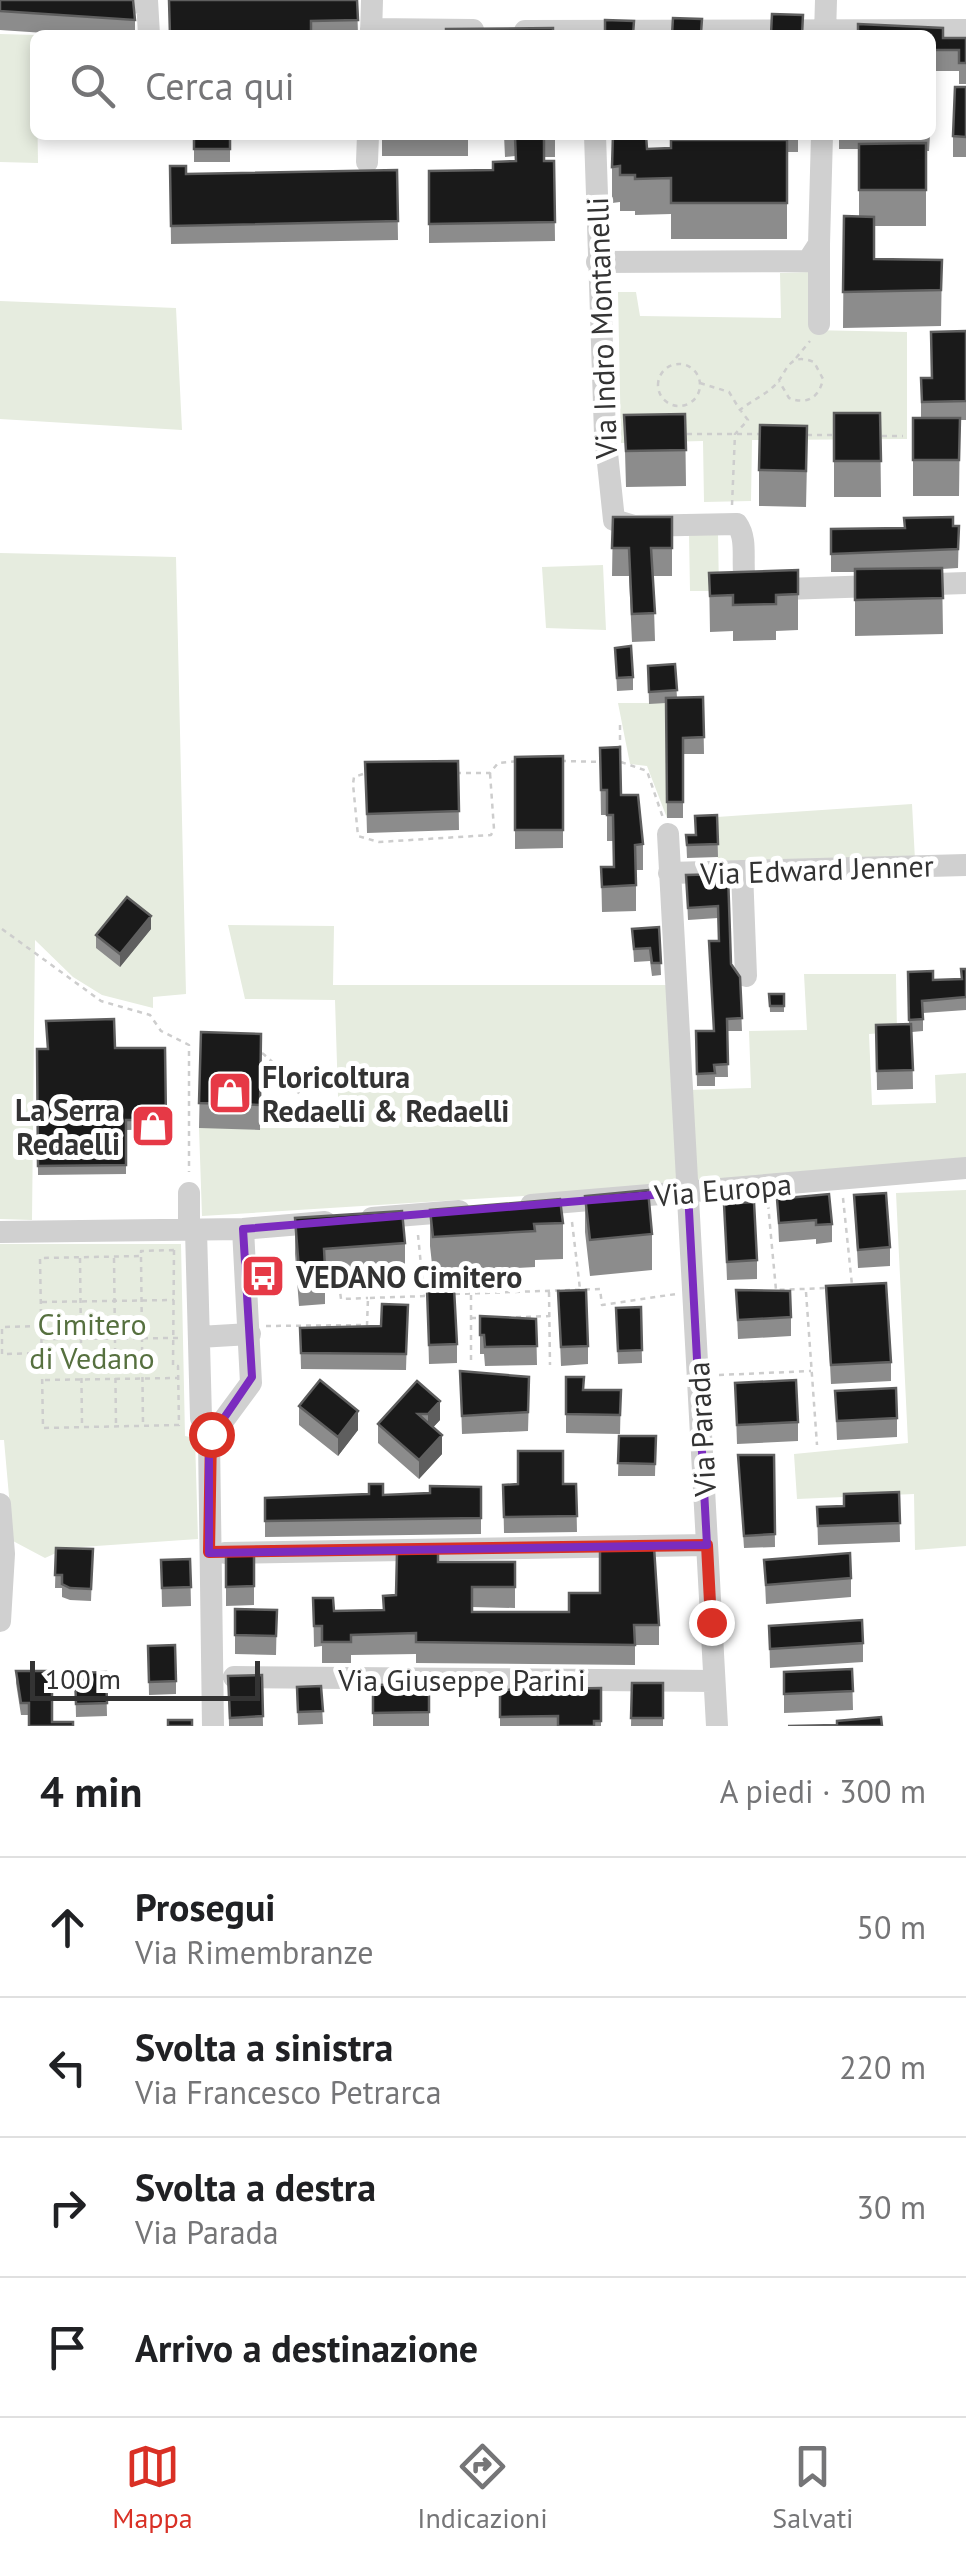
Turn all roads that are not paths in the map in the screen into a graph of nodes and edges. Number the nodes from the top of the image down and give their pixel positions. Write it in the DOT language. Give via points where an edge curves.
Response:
graph roads {
  1 [pos="77,0"];
  2 [pos="372,0"];
  3 [pos="826,0"];
  4 [pos="147,1"];
  5 [pos="149,30"];
  6 [pos="371,30"];
  7 [pos="825,30"];
  8 [pos="936,30"];
  9 [pos="966,30"];
  10 [pos="368,140"];
  11 [pos="595,140"];
  12 [pos="822,140"];
  13 [pos="367,162"];
  14 [pos="820,244"];
  15 [pos="597,262"];
  16 [pos="819,324"];
  17 [pos="966,583"];
  18 [pos="668,834"];
  19 [pos="966,865"];
  20 [pos="742,871"];
  21 [pos="669,873"];
  22 [pos="746,976"];
  23 [pos="966,1168"];
  24 [pos="688,1192"];
  25 [pos="189,1193"];
  26 [pos="244,1229"];
  27 [pos="192,1230"];
  28 [pos="0,1232"];
  29 [pos="249,1330"];
  30 [pos="200,1337"];
  31 [pos="209,1440"];
  32 [pos="0,1504"];
  33 [pos="707,1545"];
  34 [pos="209,1552"];
  35 [pos="0,1621"];
  36 [pos="211,1678"];
  37 [pos="714,1681"];
  38 [pos="213,1726"];
  39 [pos="717,1726"];
  1 -- 4 [label="street"];
  2 -- 6 [label="street"];
  3 -- 7 [label="street"];
  4 -- 5 [label="street"];
  8 -- 9 [label="street"];
  10 -- 13 [label="street"];
  11 -- 15 [label="street, Via Indro Montanelli"];
  12 -- 14 [label="street"];
  14 -- 15 [label="street" via="808,262"];
  14 -- 16 [label="street"];
  15 -- 17 [label="street, Via Indro Montanelli" via="614,520 634,526 727,520 742,532 746,587"];
  18 -- 21 [label="street, Via Parada"];
  19 -- 20 [label="street, Via Edward Jenner"];
  20 -- 21 [label="street, Via Edward Jenner"];
  20 -- 22 [label="street"];
  21 -- 24 [label="street, Via Parada"];
  23 -- 24 [label="street, Via Europa"];
  24 -- 26 [label="street, Via Europa"];
  24 -- 33 [label="street, Via Parada"];
  25 -- 27 [label="street"];
  26 -- 27 [label="street, Via Europa"];
  26 -- 29 [label="street"];
  27 -- 28 [label="street, Via Europa"];
  27 -- 30 [label="street"];
  29 -- 30 [label="street"];
  29 -- 31 [label="street" via="249,1390"];
  30 -- 31 [label="street" via="201,1418"];
  31 -- 34 [label="street"];
  32 -- 35 [label="street"];
  33 -- 34 [label="street"];
  33 -- 37 [label="street, Via Parada"];
  34 -- 36 [label="street"];
  36 -- 37 [label="street, Via Giuseppe Parini"];
  36 -- 38 [label="street"];
  37 -- 39 [label="street, Via Parada"];
}
